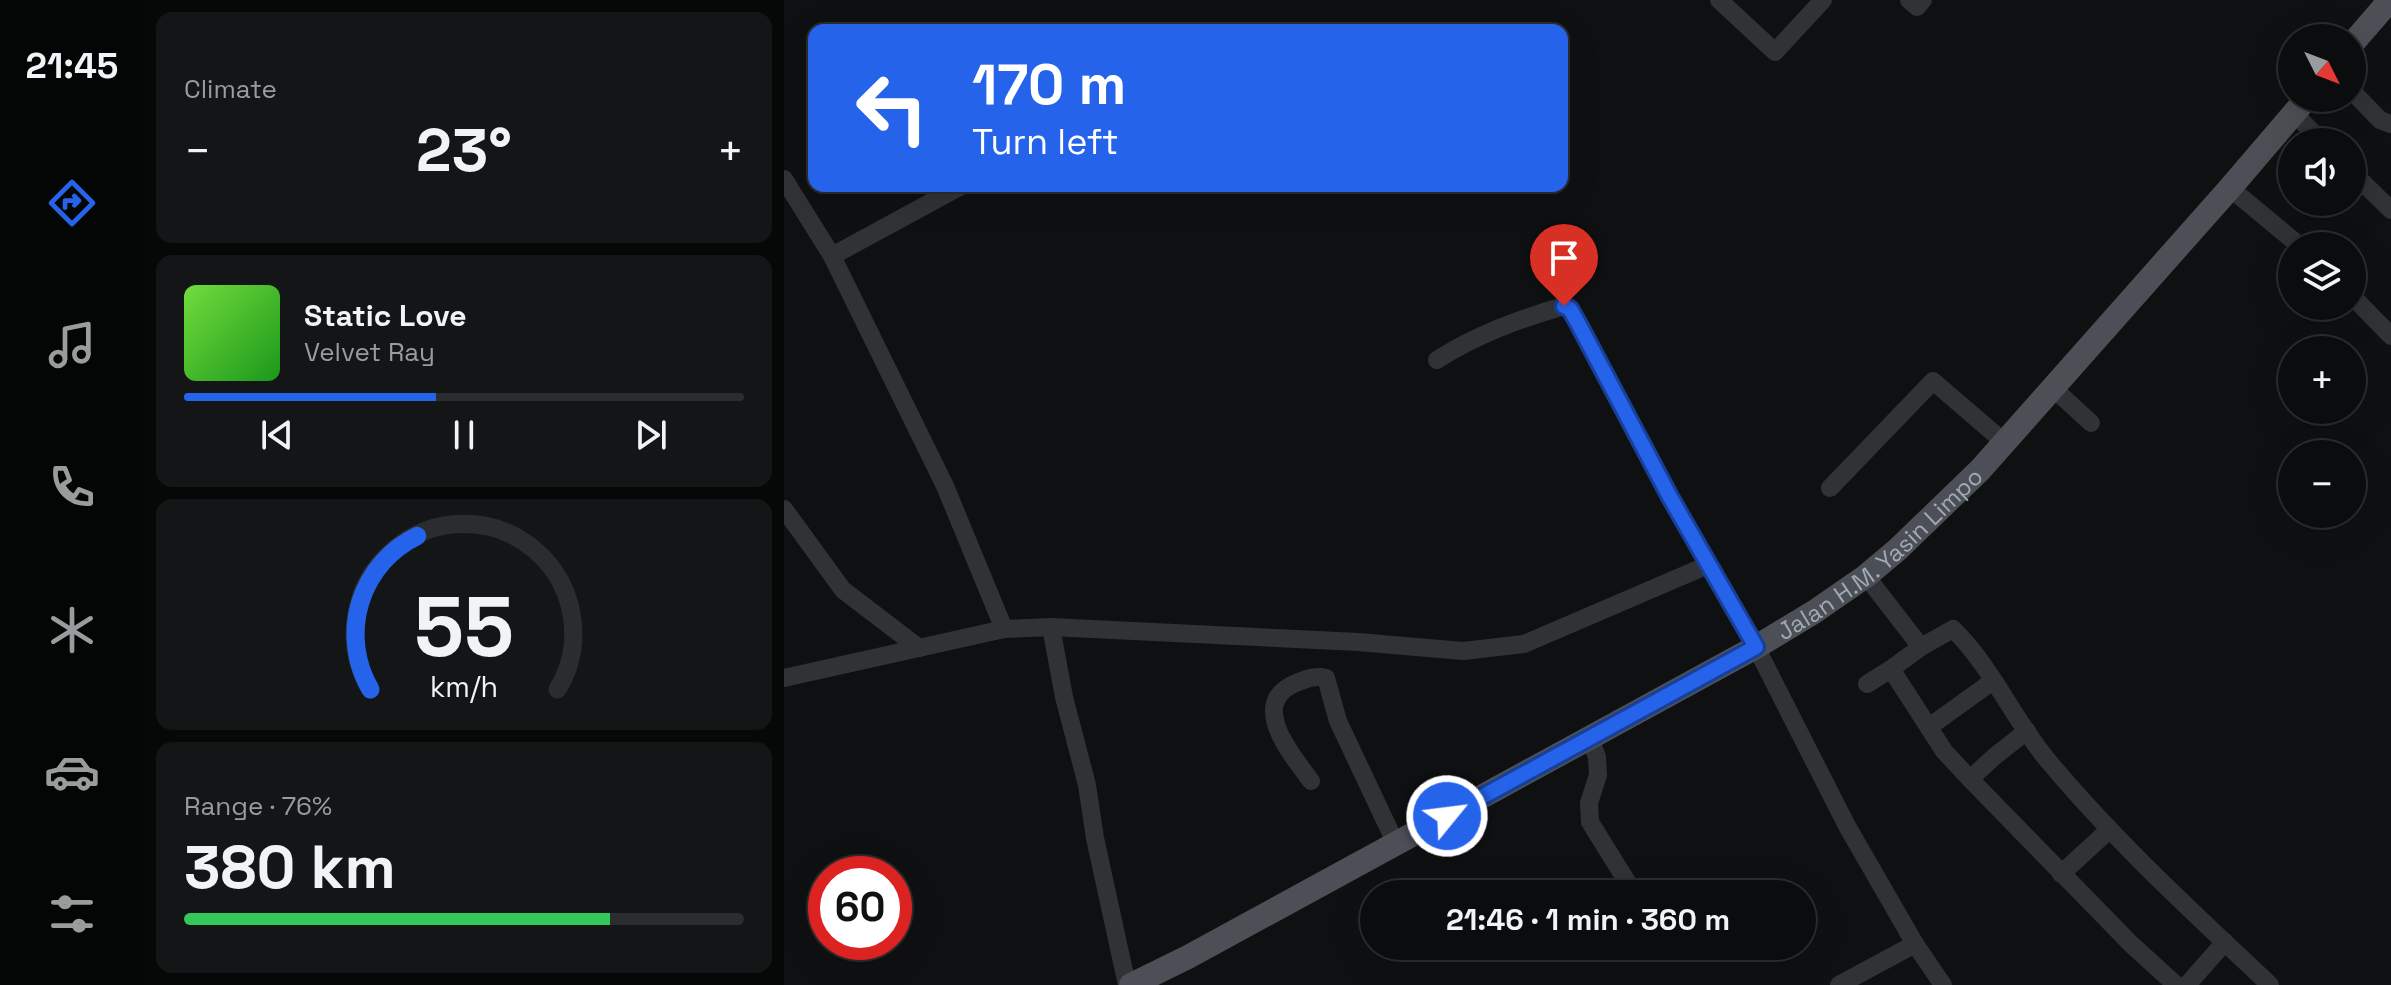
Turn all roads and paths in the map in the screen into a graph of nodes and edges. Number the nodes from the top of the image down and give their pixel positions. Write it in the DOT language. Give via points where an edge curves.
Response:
graph roads {
  1 [pos="1823,0"];
  2 [pos="1909,0"];
  3 [pos="1923,0"];
  4 [pos="2390,0"];
  5 [pos="1725,2"];
  6 [pos="2366,28"];
  7 [pos="2366,106"];
  8 [pos="2295,112"];
  9 [pos="2391,124"];
  10 [pos="784,179"];
  11 [pos="2366,186"];
  12 [pos="2230,188"];
  13 [pos="950,192"];
  14 [pos="2391,210"];
  15 [pos="2283,232"];
  16 [pos="832,256"];
  17 [pos="2366,310"];
  18 [pos="2391,336"];
  19 [pos="1437,360"];
  20 [pos="2052,387"];
  21 [pos="2091,423"];
  22 [pos="2004,442"];
  23 [pos="1830,488"];
  24 [pos="784,509"];
  25 [pos="1708,565"];
  26 [pos="1866,576"];
  27 [pos="1051,627"];
  28 [pos="1004,629"];
  29 [pos="1756,647"];
  30 [pos="1921,647"];
  31 [pos="919,648"];
  32 [pos="1891,669"];
  33 [pos="784,678"];
  34 [pos="1993,681"];
  35 [pos="1867,684"];
  36 [pos="1929,727"];
  37 [pos="2027,731"];
  38 [pos="1589,736"];
  39 [pos="1970,779"];
  40 [pos="1311,781"];
  41 [pos="2109,830"];
  42 [pos="1396,844"];
  43 [pos="2061,874"];
  44 [pos="1626,880"];
  45 [pos="2225,942"];
  46 [pos="1915,944"];
  47 [pos="1129,985"];
  48 [pos="1839,985"];
  49 [pos="1943,985"];
  50 [pos="2176,985"];
  51 [pos="2187,985"];
  52 [pos="2270,985"];
  1 -- 5 [label="street" via="1775,52"];
  2 -- 3 [label="street" via="1917,7"];
  4 -- 6 [label="main road"];
  7 -- 9 [label="street"];
  8 -- 12 [label="main road, Jalan H.M. Yasin Limpo"];
  10 -- 16 [label="street"];
  11 -- 14 [label="street"];
  12 -- 15 [label="street"];
  12 -- 20 [label="main road, Jalan H.M. Yasin Limpo"];
  13 -- 16 [label="street"];
  16 -- 28 [label="street" via="945,486"];
  17 -- 18 [label="street"];
  19 -- 25 [label="street" via="1483,336 1567,306"];
  20 -- 21 [label="street"];
  20 -- 22 [label="main road, Jalan H.M. Yasin Limpo"];
  22 -- 23 [label="street" via="1933,381"];
  22 -- 26 [label="main road, Jalan H.M. Yasin Limpo"];
  24 -- 31 [label="street" via="843,590"];
  25 -- 27 [label="street" via="1524,644 1463,651"];
  25 -- 29 [label="street"];
  26 -- 29 [label="main road, Jalan H.M. Yasin Limpo"];
  26 -- 30 [label="street"];
  27 -- 28 [label="street"];
  27 -- 47 [label="street"];
  28 -- 31 [label="street"];
  29 -- 38 [label="main road, Jalan H.M. Yasin Limpo"];
  29 -- 46 [label="street" via="1847,826"];
  30 -- 32 [label="street"];
  30 -- 34 [label="street" via="1953,629"];
  31 -- 33 [label="street"];
  32 -- 35 [label="street"];
  32 -- 36 [label="street"];
  34 -- 36 [label="street"];
  34 -- 37 [label="street"];
  36 -- 39 [label="street"];
  37 -- 39 [label="street"];
  37 -- 41 [label="street"];
  38 -- 42 [label="main road, Jalan H.M. Yasin Limpo"];
  38 -- 44 [label="street" via="1598,775 1587,815"];
  39 -- 43 [label="street"];
  40 -- 42 [label="street" via="1281,737 1274,711 1284,688 1319,676 1330,686 1338,721"];
  41 -- 43 [label="street"];
  41 -- 45 [label="street"];
  42 -- 47 [label="main road, Jalan H.M. Yasin Limpo"];
  43 -- 50 [label="street"];
  45 -- 51 [label="street"];
  45 -- 52 [label="street"];
  46 -- 48 [label="street"];
  46 -- 49 [label="street"];
}
